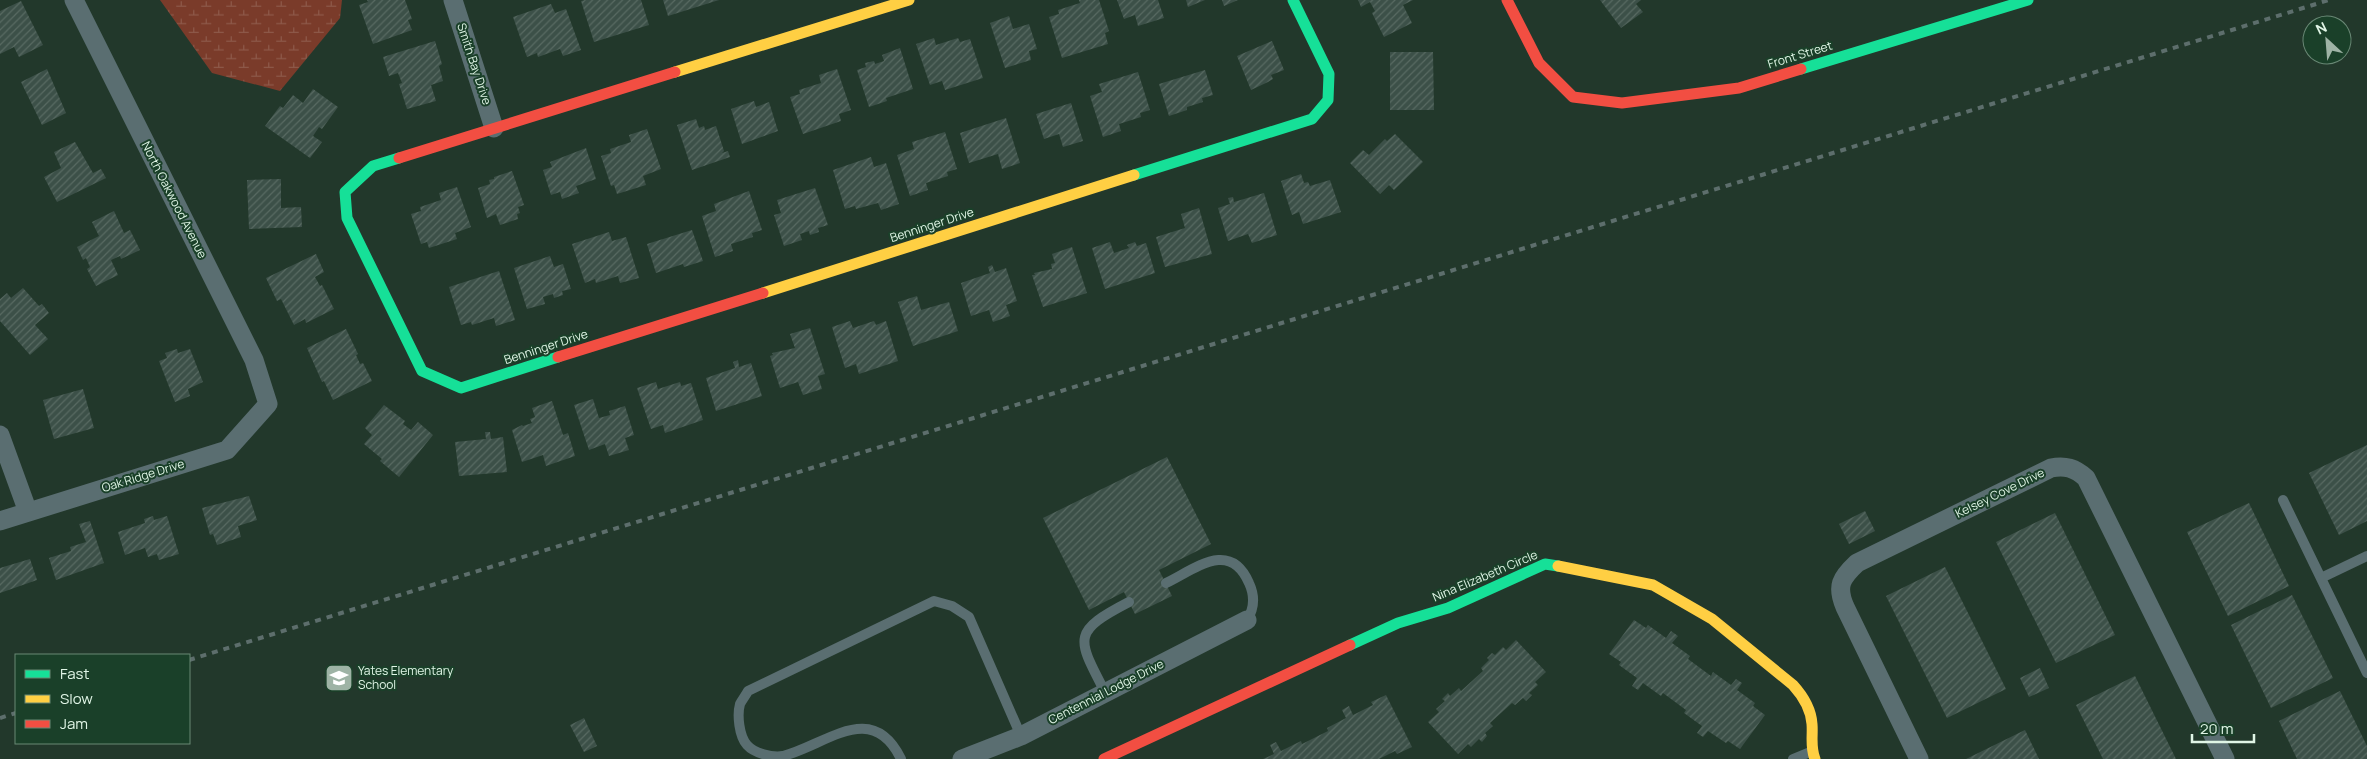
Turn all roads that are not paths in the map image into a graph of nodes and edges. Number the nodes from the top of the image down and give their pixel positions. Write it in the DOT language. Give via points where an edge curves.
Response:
graph roads {
  1 [pos="74,0"];
  2 [pos="453,0"];
  3 [pos="910,0"];
  4 [pos="1292,0"];
  5 [pos="1507,0"];
  6 [pos="2028,0"];
  7 [pos="494,128"];
  8 [pos="268,404"];
  9 [pos="0,436"];
  10 [pos="2283,500"];
  11 [pos="28,512"];
  12 [pos="0,520"];
  13 [pos="2367,556"];
  14 [pos="2321,578"];
  15 [pos="1166,583"];
  16 [pos="1129,602"];
  17 [pos="1248,620"];
  18 [pos="2367,673"];
  19 [pos="1105,692"];
  20 [pos="1021,736"];
  21 [pos="1813,755"];
  22 [pos="902,759"];
  23 [pos="962,759"];
  24 [pos="1104,759"];
  25 [pos="1793,759"];
  26 [pos="1919,759"];
  27 [pos="2225,759"];
  1 -- 8 [label="street, North Oakwood Avenue" via="254,360"];
  2 -- 7 [label="street, Smith Bay Drive"];
  3 -- 7 [label="street, Benninger Drive"];
  4 -- 7 [label="street, Benninger Drive" via="1330,74 1328,100 1312,119 461,388 422,371 348,218 345,192 372,166"];
  5 -- 6 [label="street, Front Street" via="1539,63 1573,97 1622,103 1738,88"];
  8 -- 11 [label="street, Oak Ridge Drive" via="227,450"];
  9 -- 11 [label="street"];
  10 -- 14 [label="lane"];
  11 -- 12 [label="street, Oak Ridge Drive"];
  13 -- 14 [label="lane"];
  14 -- 18 [label="lane"];
  15 -- 17 [label="lane" via="1210,562 1230,560 1244,574 1252,594 1252,612"];
  16 -- 19 [label="lane" via="1094,622 1088,628 1084,641 1085,653"];
  17 -- 19 [label="street, Centennial Lodge Drive"];
  19 -- 20 [label="street, Centennial Lodge Drive"];
  20 -- 22 [label="lane" via="969,617 952,606 934,601 748,691 740,704 739,723 747,745 762,754 781,756 832,736 861,729 882,732 894,743"];
  20 -- 23 [label="street, Centennial Lodge Drive"];
  21 -- 24 [label="street, Nina Elizabeth Circle" via="1812,726 1802,695 1793,684 1712,619 1653,585 1545,564 1448,608 1398,623"];
  21 -- 25 [label="lane"];
  26 -- 27 [label="street, Kelsey Cove Drive" via="1845,608 1840,584 1857,563 2061,466 2079,471 2086,478"];
}
